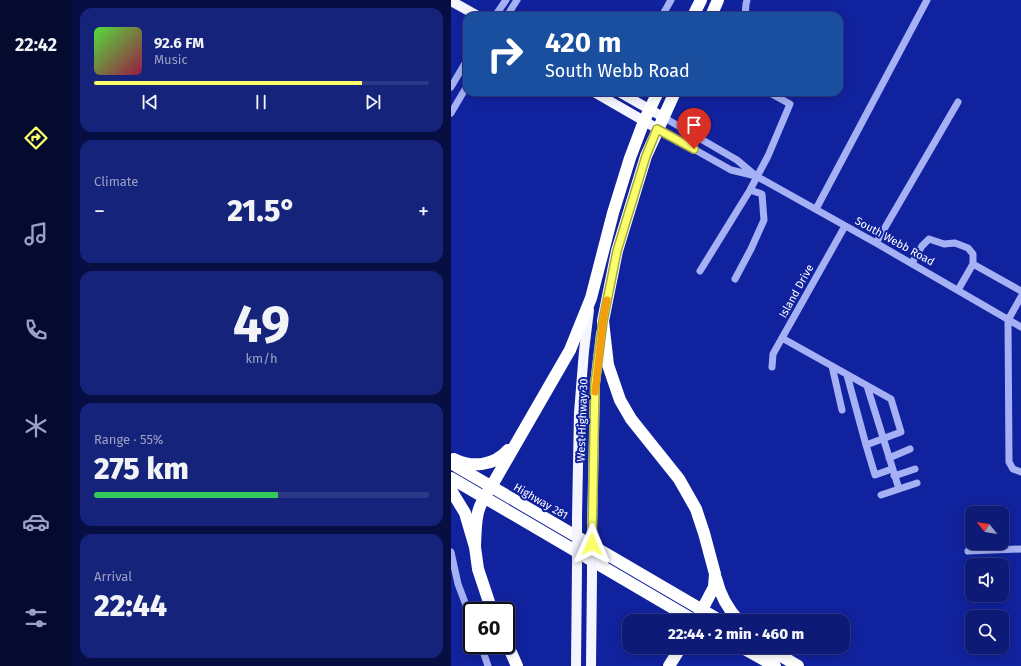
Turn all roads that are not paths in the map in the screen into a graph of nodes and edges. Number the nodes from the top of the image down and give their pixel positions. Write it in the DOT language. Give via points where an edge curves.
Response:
graph roads {
  1 [pos="506,0"];
  2 [pos="517,0"];
  3 [pos="671,0"];
  4 [pos="701,0"];
  5 [pos="718,0"];
  6 [pos="927,0"];
  7 [pos="451,1"];
  8 [pos="747,2"];
  9 [pos="471,12"];
  10 [pos="498,12"];
  11 [pos="510,12"];
  12 [pos="665,12"];
  13 [pos="695,12"];
  14 [pos="713,12"];
  15 [pos="746,12"];
  16 [pos="463,67"];
  17 [pos="451,87"];
  18 [pos="463,93"];
  19 [pos="601,96"];
  20 [pos="626,96"];
  21 [pos="656,96"];
  22 [pos="673,96"];
  23 [pos="775,96"];
  24 [pos="957,102"];
  25 [pos="650,110"];
  26 [pos="451,113"];
  27 [pos="663,117"];
  28 [pos="644,121"];
  29 [pos="657,129"];
  30 [pos="756,176"];
  31 [pos="750,190"];
  32 [pos="817,209"];
  33 [pos="845,226"];
  34 [pos="876,243"];
  35 [pos="912,263"];
  36 [pos="973,264"];
  37 [pos="700,271"];
  38 [pos="735,279"];
  39 [pos="958,290"];
  40 [pos="1021,291"];
  41 [pos="591,298"];
  42 [pos="1021,298"];
  43 [pos="1008,320"];
  44 [pos="603,321"];
  45 [pos="1021,327"];
  46 [pos="782,338"];
  47 [pos="832,366"];
  48 [pos="772,367"];
  49 [pos="847,375"];
  50 [pos="867,386"];
  51 [pos="842,410"];
  52 [pos="523,430"];
  53 [pos="882,439"];
  54 [pos="866,445"];
  55 [pos="910,449"];
  56 [pos="451,457"];
  57 [pos="889,458"];
  58 [pos="451,463"];
  59 [pos="915,469"];
  60 [pos="1021,472"];
  61 [pos="893,473"];
  62 [pos="451,478"];
  63 [pos="917,483"];
  64 [pos="491,486"];
  65 [pos="899,489"];
  66 [pos="451,490"];
  67 [pos="881,495"];
  68 [pos="484,497"];
  69 [pos="475,547"];
  70 [pos="1021,549"];
  71 [pos="968,551"];
  72 [pos="451,552"];
  73 [pos="715,574"];
  74 [pos="465,602"];
  75 [pos="489,602"];
  76 [pos="702,610"];
  77 [pos="684,614"];
  78 [pos="700,614"];
  79 [pos="709,614"];
  80 [pos="733,614"];
  81 [pos="484,654"];
  82 [pos="512,654"];
  83 [pos="677,654"];
  84 [pos="754,654"];
  85 [pos="778,654"];
  86 [pos="489,666"];
  87 [pos="517,666"];
  88 [pos="576,666"];
  89 [pos="591,666"];
  90 [pos="669,666"];
  91 [pos="775,666"];
  92 [pos="798,666"];
  1 -- 10 [label="street"];
  2 -- 11 [label="street"];
  3 -- 12 [label="street"];
  4 -- 13 [label="highway"];
  5 -- 14 [label="highway"];
  6 -- 32 [label="street"];
  7 -- 9 [label="main road"];
  8 -- 15 [label="street"];
  16 -- 17 [label="street"];
  18 -- 26 [label="street"];
  19 -- 28 [label="main road, South Webb Road"];
  20 -- 25 [label="main road, South Webb Road"];
  21 -- 25 [label="highway, West Highway 30"];
  22 -- 27 [label="highway, West Highway 30"];
  23 -- 30 [label="street" via="790,104 768,156"];
  24 -- 34 [label="street"];
  25 -- 27 [label="main road, South Webb Road"];
  25 -- 28 [label="highway, West Highway 30"];
  27 -- 29 [label="highway, West Highway 30"];
  27 -- 30 [label="street, South Webb Road" via="737,160"];
  28 -- 29 [label="main road, South Webb Road"];
  28 -- 41 [label="highway, West Highway 30" via="613,213"];
  29 -- 30 [label="street, South Webb Road" via="731,170"];
  29 -- 44 [label="highway, West Highway 30" via="646,156 617,251"];
  30 -- 31 [label="street"];
  30 -- 32 [label="street, South Webb Road"];
  31 -- 37 [label="street"];
  31 -- 38 [label="street" via="762,194 764,220"];
  32 -- 33 [label="street, South Webb Road"];
  33 -- 34 [label="street, South Webb Road"];
  33 -- 46 [label="street, Island Drive"];
  34 -- 35 [label="street, South Webb Road"];
  35 -- 36 [label="street" via="921,246 929,239 944,244 955,242 968,248 973,254"];
  35 -- 39 [label="street, South Webb Road"];
  36 -- 39 [label="street"];
  36 -- 40 [label="street"];
  39 -- 43 [label="street, South Webb Road"];
  41 -- 52 [label="highway" via="570,350"];
  41 -- 88 [label="main road, West Highway 30, bridge" via="579,414"];
  42 -- 43 [label="street"];
  43 -- 45 [label="street, South Webb Road"];
  43 -- 60 [label="street" via="1009,462 1013,469"];
  44 -- 73 [label="highway" via="609,365 620,400 631,419 679,478 696,509"];
  44 -- 89 [label="main road, West Highway 30, bridge" via="595,384"];
  46 -- 47 [label="street"];
  46 -- 48 [label="street, Island Drive" via="773,354"];
  47 -- 49 [label="street"];
  47 -- 51 [label="street"];
  49 -- 50 [label="street"];
  49 -- 54 [label="street"];
  50 -- 53 [label="street"];
  50 -- 53 [label="street" via="891,399 901,432"];
  52 -- 56 [label="highway" via="506,452 491,462 471,464"];
  52 -- 64 [label="highway"];
  53 -- 54 [label="street"];
  53 -- 57 [label="street"];
  54 -- 61 [label="street" via="875,476"];
  55 -- 57 [label="street"];
  57 -- 61 [label="street"];
  58 -- 64 [label="highway, Highway 281"];
  59 -- 61 [label="street"];
  61 -- 65 [label="street"];
  62 -- 68 [label="highway"];
  63 -- 65 [label="street"];
  64 -- 68 [label="highway"];
  64 -- 76 [label="highway, Highway 281"];
  65 -- 67 [label="street"];
  66 -- 69 [label="highway" via="465,513"];
  68 -- 69 [label="highway" via="477,513"];
  68 -- 77 [label="highway"];
  69 -- 75 [label="highway" via="478,569"];
  70 -- 71 [label="street"];
  72 -- 74 [label="street"];
  73 -- 76 [label="highway" via="714,587"];
  73 -- 80 [label="highway" via="720,593"];
  76 -- 78 [label="highway"];
  76 -- 79 [label="highway, Highway 281"];
  81 -- 86 [label="street"];
  82 -- 87 [label="highway"];
  83 -- 90 [label="highway"];
  84 -- 91 [label="highway"];
  85 -- 92 [label="highway"];
}
